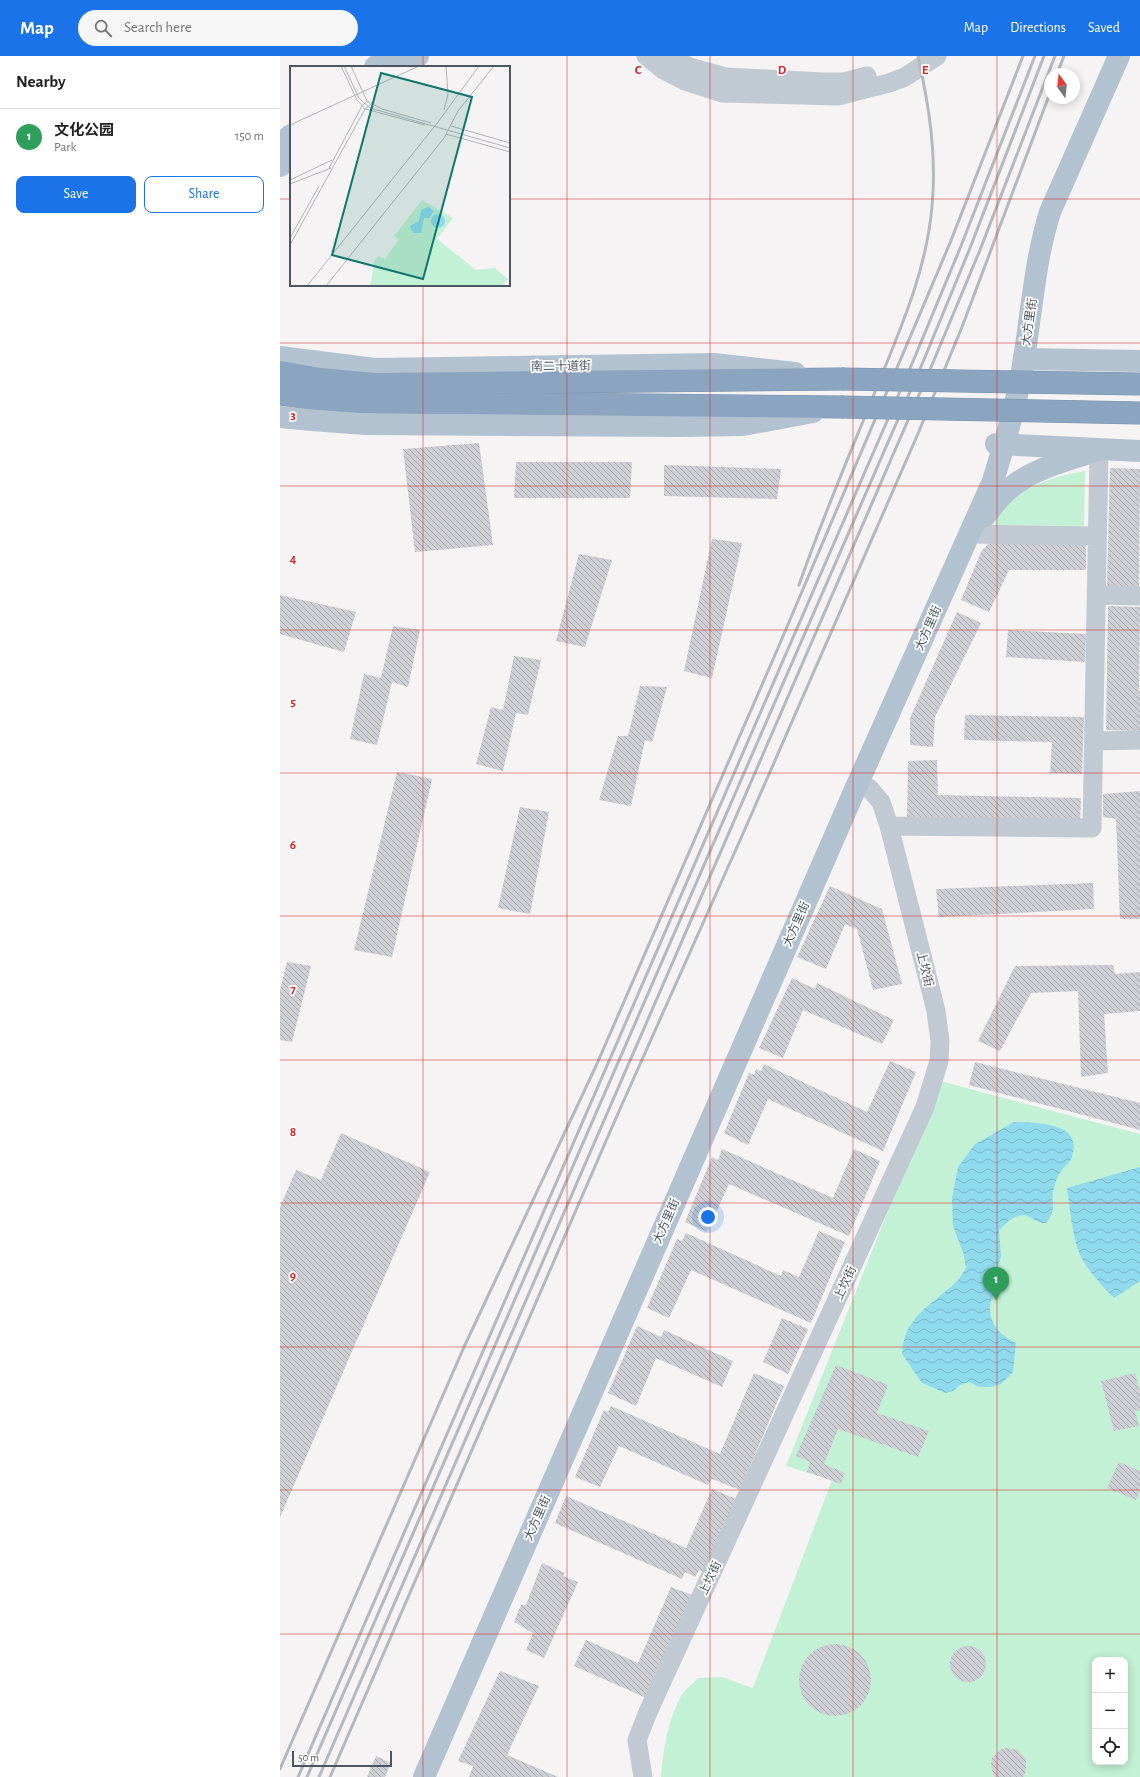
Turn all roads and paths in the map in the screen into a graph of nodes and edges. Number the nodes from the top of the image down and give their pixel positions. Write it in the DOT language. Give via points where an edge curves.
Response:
graph roads {
  1 [pos="389,56"];
  2 [pos="418,56"];
  3 [pos="646,56"];
  4 [pos="670,56"];
  5 [pos="937,56"];
  6 [pos="1105,56"];
  7 [pos="1119,56"];
  8 [pos="376,66"];
  9 [pos="405,66"];
  10 [pos="905,77"];
  11 [pos="290,136"];
  12 [pos="280,144"];
  13 [pos="290,159"];
  14 [pos="280,166"];
  15 [pos="280,357"];
  16 [pos="1024,360"];
  17 [pos="1140,361"];
  18 [pos="280,372"];
  19 [pos="842,379"];
  20 [pos="1140,384"];
  21 [pos="280,394"];
  22 [pos="841,407"];
  23 [pos="1140,412"];
  24 [pos="280,416"];
  25 [pos="1000,444"];
  26 [pos="1099,450"];
  27 [pos="1140,451"];
  28 [pos="970,534"];
  29 [pos="1097,536"];
  30 [pos="1097,595"];
  31 [pos="1140,596"];
  32 [pos="1095,740"];
  33 [pos="1140,740"];
  34 [pos="857,785"];
  35 [pos="889,826"];
  36 [pos="416,1777"];
  37 [pos="424,1777"];
  38 [pos="643,1777"];
  1 -- 8 [label="main road"];
  2 -- 9 [label="main road"];
  3 -- 10 [label="street" via="662,69 685,81 722,93 838,96"];
  4 -- 10 [label="street" via="689,67 715,76 745,79 844,82 901,66"];
  5 -- 10 [label="street"];
  6 -- 25 [label="main road, 大方里街" via="1031,229 1019,290"];
  7 -- 16 [label="main road, 大方里街" via="1050,212 1042,236"];
  11 -- 12 [label="main road"];
  13 -- 14 [label="main road"];
  15 -- 19 [label="main road, 南二十道街" via="375,369 714,364"];
  16 -- 17 [label="main road"];
  16 -- 25 [label="main road, 大方里街"];
  18 -- 19 [label="highway" via="375,384"];
  19 -- 20 [label="highway, bridge"];
  21 -- 22 [label="highway" via="361,402"];
  22 -- 23 [label="highway, bridge"];
  22 -- 24 [label="main road" via="743,425 365,424"];
  25 -- 26 [label="main road"];
  25 -- 28 [label="main road, 大方里街" via="993,482"];
  25 -- 36 [label="main road, 大方里街" via="903,653"];
  26 -- 27 [label="main road"];
  26 -- 28 [label="main road" via="1027,476 1008,489"];
  26 -- 29 [label="street"];
  28 -- 29 [label="street"];
  28 -- 34 [label="main road, 大方里街"];
  29 -- 30 [label="street"];
  30 -- 31 [label="street"];
  30 -- 32 [label="street"];
  32 -- 33 [label="street"];
  32 -- 35 [label="street" via="1092,828"];
  34 -- 35 [label="street, 上坎街" via="869,788 881,802"];
  34 -- 37 [label="main road, 大方里街"];
  35 -- 38 [label="street, 上坎街" via="936,1010 940,1042 939,1060 925,1107 648,1712 637,1740"];
}
